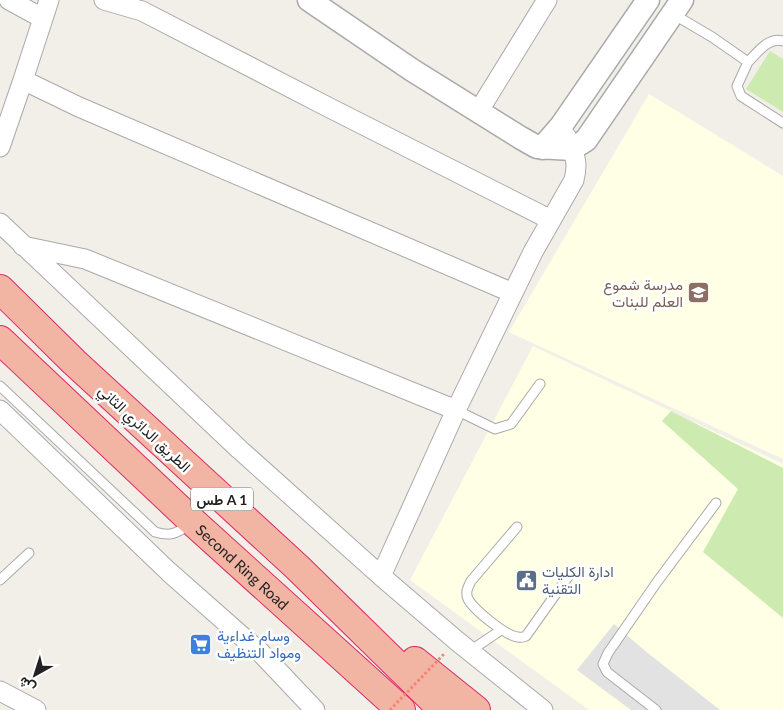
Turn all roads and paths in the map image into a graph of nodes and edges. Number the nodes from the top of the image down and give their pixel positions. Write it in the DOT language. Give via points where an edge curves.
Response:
graph roads {
  1 [pos="9,0"];
  2 [pos="49,0"];
  3 [pos="104,0"];
  4 [pos="309,0"];
  5 [pos="547,0"];
  6 [pos="648,0"];
  7 [pos="677,7"];
  8 [pos="42,18"];
  9 [pos="783,41"];
  10 [pos="748,62"];
  11 [pos="23,80"];
  12 [pos="478,112"];
  13 [pos="783,123"];
  14 [pos="561,126"];
  15 [pos="0,147"];
  16 [pos="542,148"];
  17 [pos="572,149"];
  18 [pos="551,220"];
  19 [pos="0,223"];
  20 [pos="23,246"];
  21 [pos="0,289"];
  22 [pos="513,293"];
  23 [pos="0,340"];
  24 [pos="540,384"];
  25 [pos="0,386"];
  26 [pos="0,410"];
  27 [pos="456,410"];
  28 [pos="89,470"];
  29 [pos="76,484"];
  30 [pos="716,503"];
  31 [pos="193,522"];
  32 [pos="517,527"];
  33 [pos="29,553"];
  34 [pos="297,567"];
  35 [pos="570,574"];
  36 [pos="381,576"];
  37 [pos="0,580"];
  38 [pos="273,595"];
  39 [pos="501,630"];
  40 [pos="470,651"];
  41 [pos="445,653"];
  42 [pos="3,699"];
  43 [pos="36,710"];
  44 [pos="315,710"];
  45 [pos="377,710"];
  46 [pos="390,710"];
  47 [pos="401,710"];
  48 [pos="443,710"];
  49 [pos="476,710"];
  50 [pos="544,710"];
  51 [pos="656,710"];
  1 -- 8 [label="street"];
  2 -- 8 [label="street"];
  3 -- 18 [label="street" via="142,11"];
  4 -- 12 [label="street"];
  5 -- 12 [label="street"];
  6 -- 14 [label="street"];
  7 -- 10 [label="lane"];
  7 -- 17 [label="street" via="586,140"];
  8 -- 11 [label="street"];
  9 -- 10 [label="lane" via="768,41"];
  10 -- 13 [label="lane" via="737,86 741,96"];
  11 -- 15 [label="street"];
  11 -- 22 [label="street"];
  12 -- 16 [label="street"];
  14 -- 16 [label="street"];
  14 -- 17 [label="street"];
  16 -- 17 [label="street"];
  17 -- 18 [label="street" via="578,167"];
  18 -- 22 [label="street"];
  19 -- 20 [label="street"];
  20 -- 27 [label="street" via="85,259"];
  20 -- 36 [label="street" via="239,449"];
  21 -- 34 [label="highway, الطريق الدائري الثاني / طس A 1" via="74,362"];
  22 -- 27 [label="street"];
  23 -- 31 [label="highway, Second Ring Road / طس A 1"];
  24 -- 27 [label="lane" via="511,424 502,428 495,429"];
  25 -- 28 [label="lane"];
  26 -- 29 [label="street"];
  27 -- 36 [label="street"];
  28 -- 29 [label="lane"];
  28 -- 31 [label="lane" via="155,532 173,535"];
  29 -- 44 [label="street" via="261,653"];
  30 -- 51 [label="lane" via="656,582 603,664 607,672"];
  31 -- 38 [label="highway, Second Ring Road / طس A 1"];
  32 -- 39 [label="lane" via="466,590 473,605"];
  33 -- 37 [label="lane"];
  34 -- 48 [label="highway, الطريق الدائري الثاني / طس A 1"];
  34 -- 49 [label="highway"];
  35 -- 39 [label="lane" via="526,636 517,637"];
  36 -- 40 [label="street"];
  38 -- 45 [label="highway"];
  38 -- 47 [label="highway, Second Ring Road / طس A 1"];
  39 -- 40 [label="lane"];
  40 -- 50 [label="street"];
  41 -- 46 [label="path, bridge"];
  42 -- 43 [label="street"];
}
